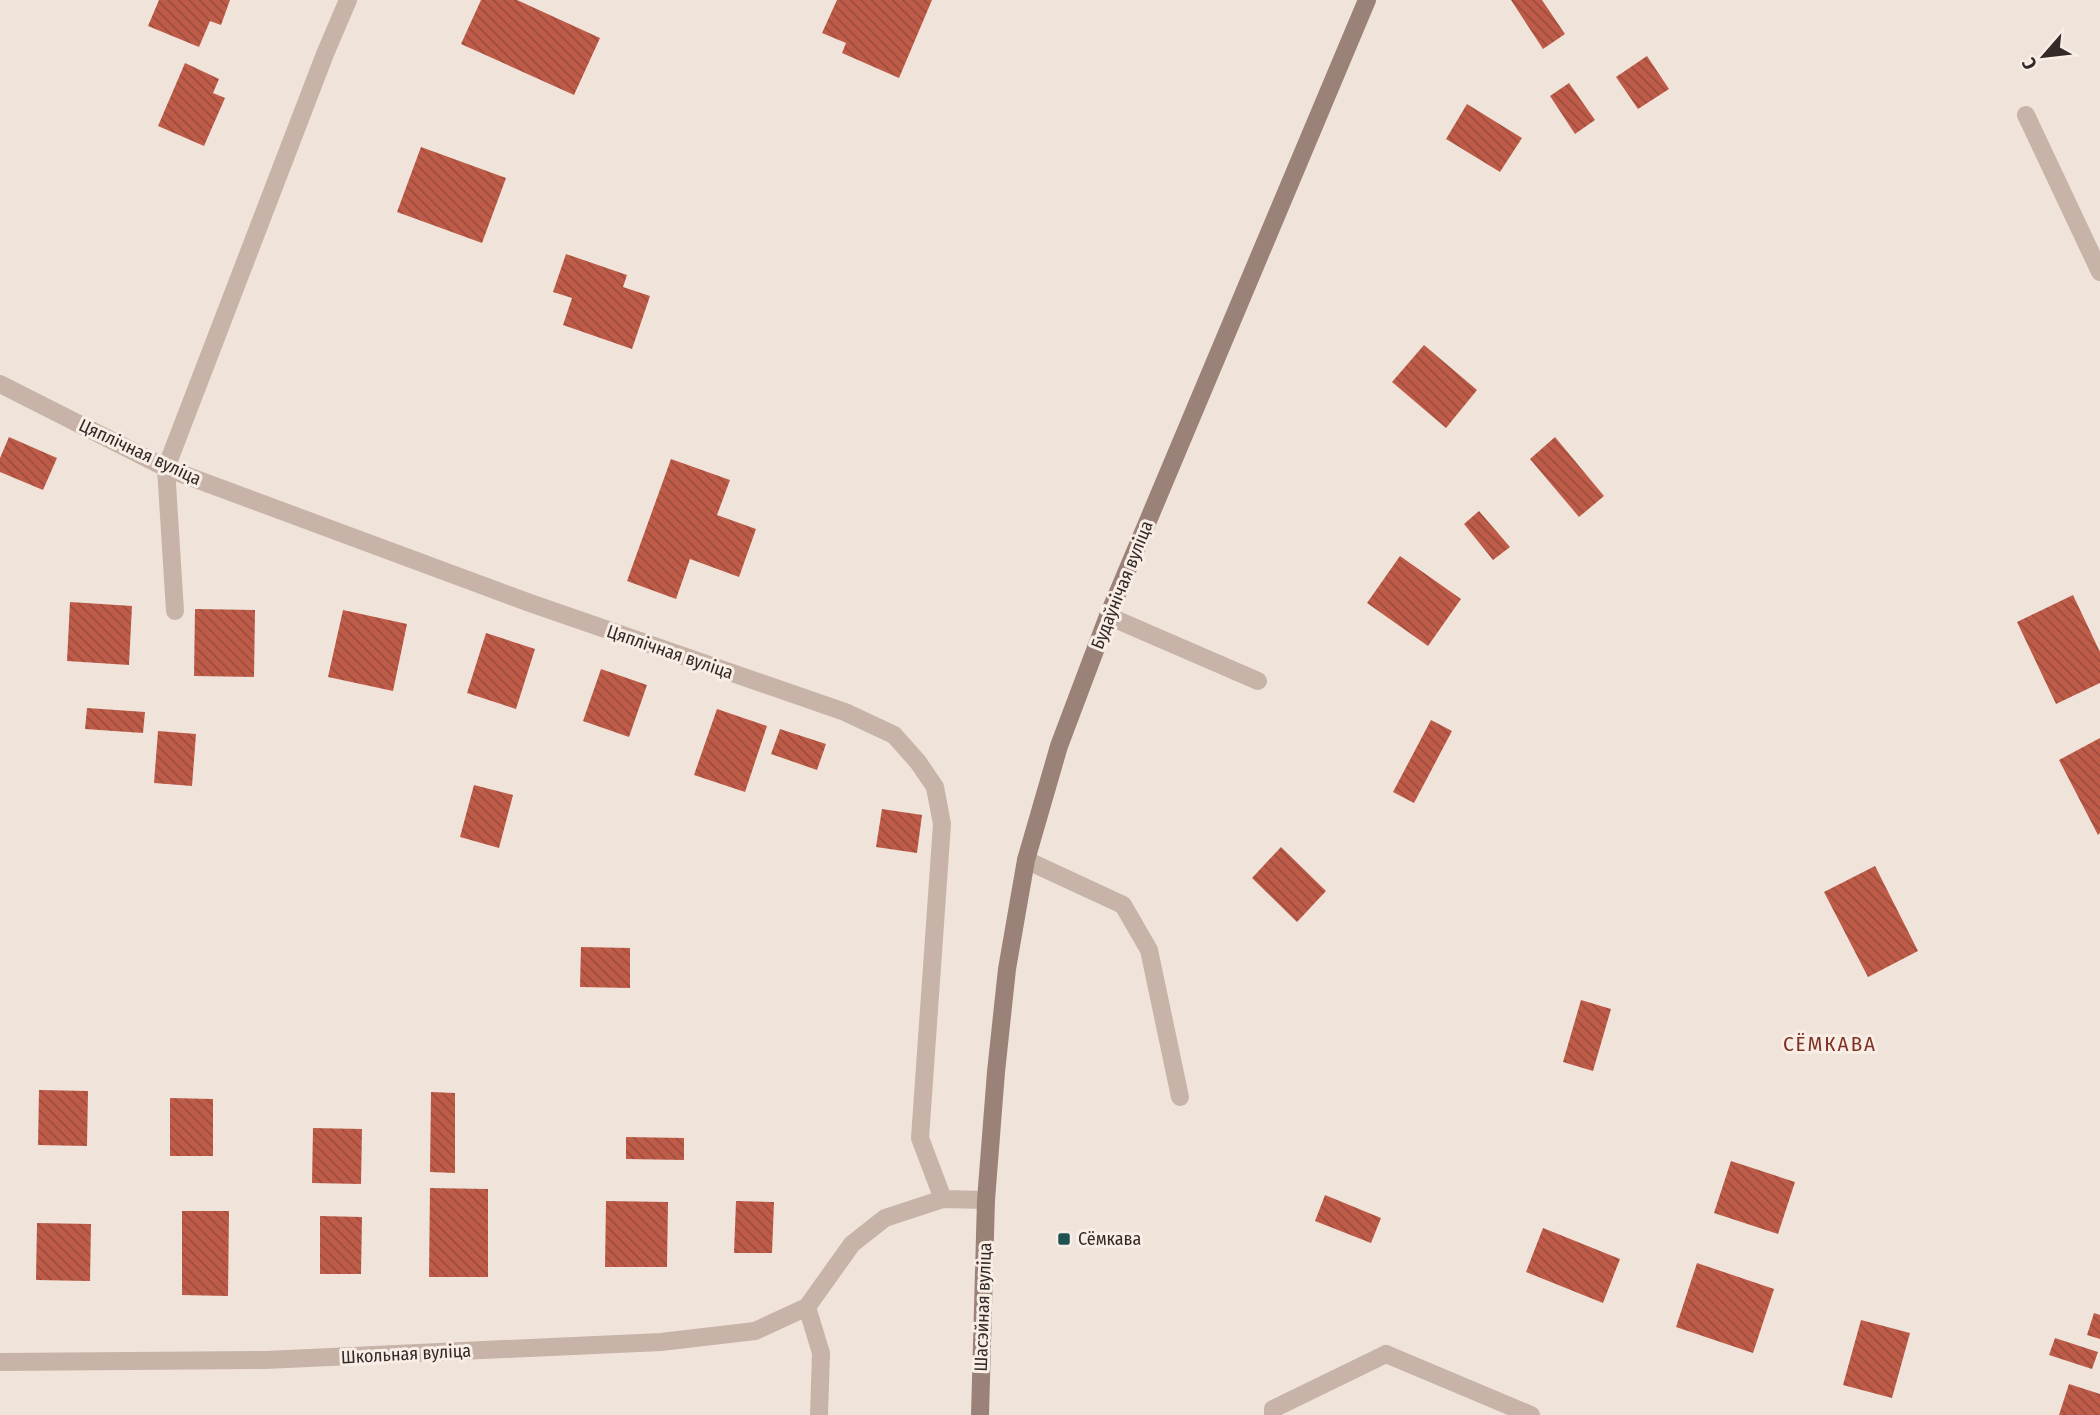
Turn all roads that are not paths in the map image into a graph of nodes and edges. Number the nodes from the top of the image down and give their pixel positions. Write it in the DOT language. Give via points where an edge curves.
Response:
graph roads {
  1 [pos="348,0"];
  2 [pos="1367,0"];
  3 [pos="2026,115"];
  4 [pos="2100,272"];
  5 [pos="0,384"];
  6 [pos="166,468"];
  7 [pos="175,611"];
  8 [pos="1108,616"];
  9 [pos="1258,681"];
  10 [pos="1026,860"];
  11 [pos="1180,1097"];
  12 [pos="943,1199"];
  13 [pos="986,1200"];
  14 [pos="807,1307"];
  15 [pos="0,1362"];
  16 [pos="819,1415"];
  17 [pos="980,1415"];
  18 [pos="1273,1415"];
  19 [pos="1531,1415"];
  1 -- 6 [label="street"];
  2 -- 8 [label="main road, Будаўнічая вуліца"];
  3 -- 4 [label="street"];
  5 -- 6 [label="street, Цяплічная вуліца"];
  6 -- 7 [label="street"];
  6 -- 12 [label="street, Цяплічная вуліца" via="530,603 845,712 894,735 935,787 942,824 920,1138"];
  8 -- 9 [label="street"];
  8 -- 10 [label="main road, Будаўнічая вуліца" via="1059,746"];
  10 -- 11 [label="street" via="1123,905 1149,950"];
  10 -- 13 [label="main road, Будаўнічая вуліца" via="1007,968"];
  12 -- 13 [label="street, Школьная вуліца"];
  12 -- 14 [label="street, Школьная вуліца" via="885,1218 852,1244"];
  13 -- 17 [label="main road, Шасэйная вуліца"];
  14 -- 15 [label="street, Школьная вуліца" via="755,1331 661,1342 265,1360"];
  14 -- 16 [label="street" via="821,1353"];
  18 -- 19 [label="street" via="1273,1409 1386,1354"];
}
